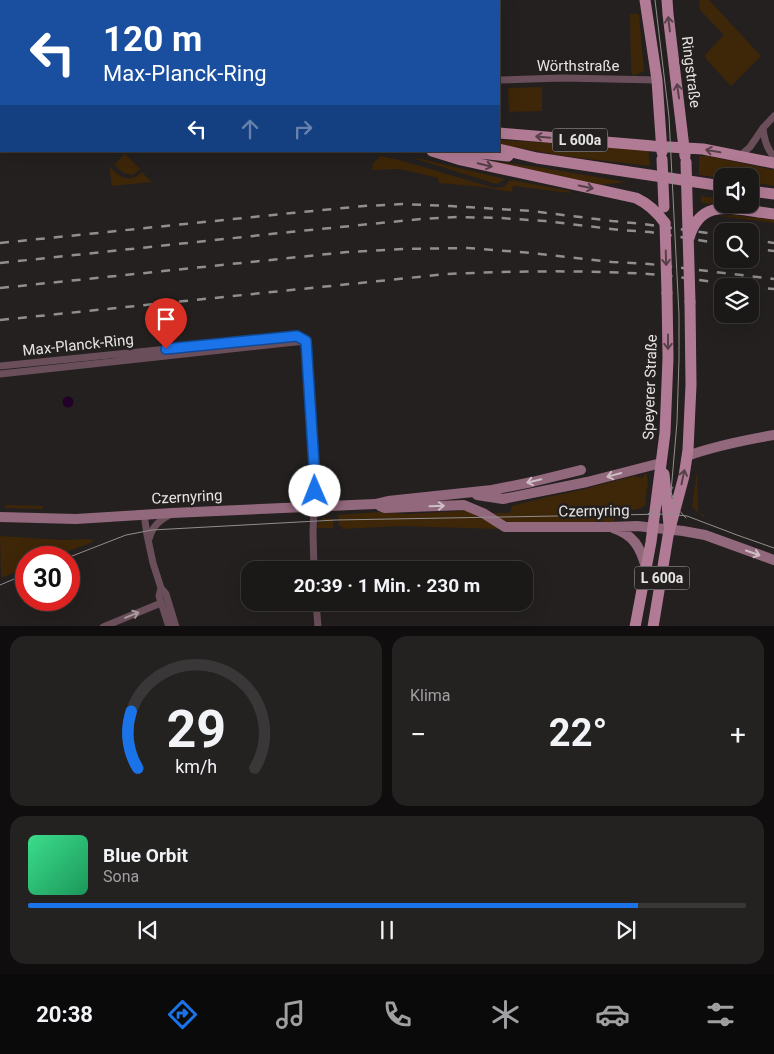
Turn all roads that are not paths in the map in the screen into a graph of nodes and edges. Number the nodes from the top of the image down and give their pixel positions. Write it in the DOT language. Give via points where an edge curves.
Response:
graph roads {
  1 [pos="645,0"];
  2 [pos="668,0"];
  3 [pos="500,80"];
  4 [pos="657,80"];
  5 [pos="774,116"];
  6 [pos="763,128"];
  7 [pos="500,133"];
  8 [pos="662,147"];
  9 [pos="685,148"];
  10 [pos="500,150"];
  11 [pos="435,152"];
  12 [pos="471,152"];
  13 [pos="741,155"];
  14 [pos="774,157"];
  15 [pos="537,158"];
  16 [pos="774,162"];
  17 [pos="714,185"];
  18 [pos="759,192"];
  19 [pos="774,194"];
  20 [pos="774,214"];
  21 [pos="665,223"];
  22 [pos="688,244"];
  23 [pos="306,341"];
  24 [pos="0,366"];
  25 [pos="0,374"];
  26 [pos="774,436"];
  27 [pos="688,453"];
  28 [pos="662,460"];
  29 [pos="581,470"];
  30 [pos="466,493"];
  31 [pos="375,504"];
  32 [pos="314,506"];
  33 [pos="172,513"];
  34 [pos="144,514"];
  35 [pos="0,517"];
  36 [pos="610,527"];
  37 [pos="653,527"];
  38 [pos="670,529"];
  39 [pos="148,541"];
  40 [pos="774,560"];
  41 [pos="314,561"];
  42 [pos="646,567"];
  43 [pos="161,588"];
  44 [pos="161,603"];
  45 [pos="317,611"];
  46 [pos="103,626"];
  47 [pos="169,626"];
  48 [pos="176,626"];
  49 [pos="318,626"];
  50 [pos="635,626"];
  51 [pos="653,626"];
  1 -- 4 [label="main road"];
  9 -- 2 [label="main road, Ringstraße, one-way"];
  3 -- 4 [label="street, Wörthstraße"];
  4 -- 8 [label="main road"];
  5 -- 6 [label="street"];
  6 -- 13 [label="street"];
  6 -- 14 [label="street" via="767,147"];
  8 -- 7 [label="main road, L 600a, one-way"];
  8 -- 9 [label="main road"];
  8 -- 21 [label="main road, Speyerer Straße / L 600a, bridge"];
  13 -- 9 [label="main road, one-way"];
  9 -- 22 [label="main road, L 600a, bridge"];
  10 -- 15 [label="main road"];
  11 -- 21 [label="main road, one-way" via="636,198 653,209"];
  12 -- 15 [label="main road"];
  13 -- 16 [label="main road"];
  15 -- 17 [label="main road"];
  18 -- 19 [label="main road"];
  20 -- 22 [label="main road, bridge" via="725,208 714,210 696,221"];
  21 -- 28 [label="main road, Speyerer Straße / L 600a, one-way, bridge" via="668,358"];
  22 -- 27 [label="main road, L 600a, bridge" via="691,385"];
  23 -- 24 [label="street, Max-Planck-Ring" via="297,336"];
  23 -- 25 [label="street, Max-Planck-Ring"];
  23 -- 32 [label="street"];
  26 -- 27 [label="main road"];
  38 -- 27 [label="main road, L 600a, one-way"];
  28 -- 30 [label="main road, Czernyring, one-way" via="587,482 503,499"];
  28 -- 37 [label="main road, Speyerer Straße / L 600a"];
  28 -- 38 [label="main road"];
  29 -- 30 [label="main road, Czernyring, one-way" via="524,484"];
  30 -- 31 [label="main road, Czernyring"];
  31 -- 32 [label="main road, Czernyring"];
  31 -- 36 [label="main road, Czernyring, one-way" via="385,508 464,505 505,527"];
  32 -- 33 [label="main road, Czernyring"];
  32 -- 41 [label="street"];
  33 -- 34 [label="main road, Czernyring"];
  33 -- 39 [label="street" via="153,527"];
  34 -- 35 [label="main road, Czernyring" via="76,518"];
  34 -- 39 [label="street"];
  36 -- 37 [label="main road, Czernyring"];
  36 -- 42 [label="main road" via="628,534 640,548"];
  37 -- 38 [label="main road, Czernyring"];
  37 -- 42 [label="main road, Speyerer Straße / L 600a"];
  38 -- 40 [label="main road, Czernyring, one-way" via="694,532"];
  38 -- 51 [label="main road, L 600a"];
  39 -- 43 [label="street"];
  42 -- 50 [label="main road, Speyerer Straße / L 600a"];
  43 -- 44 [label="street"];
  43 -- 48 [label="street"];
  46 -- 44 [label="street, one-way"];
  44 -- 47 [label="street"];
  45 -- 49 [label="street"];
}
